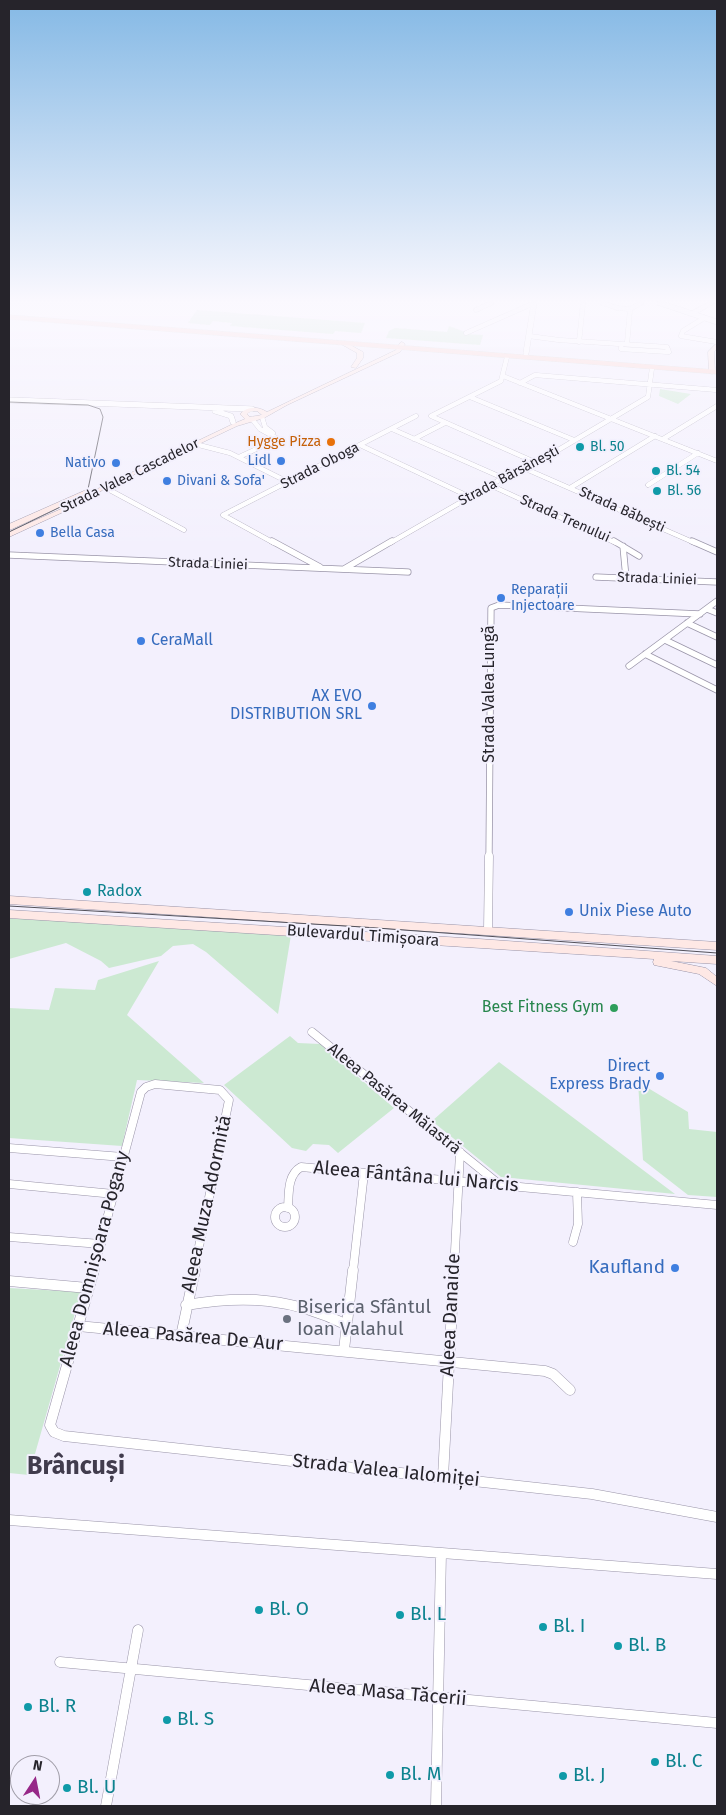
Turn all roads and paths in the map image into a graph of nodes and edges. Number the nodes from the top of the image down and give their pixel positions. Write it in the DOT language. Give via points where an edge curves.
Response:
graph roads {
  1 [pos="311,388"];
  2 [pos="318,388"];
  3 [pos="487,388"];
  4 [pos="532,388"];
  5 [pos="650,388"];
  6 [pos="686,388"];
  7 [pos="717,390"];
  8 [pos="470,396"];
  9 [pos="9,400"];
  10 [pos="285,404"];
  11 [pos="152,405"];
  12 [pos="717,406"];
  13 [pos="254,409"];
  14 [pos="215,411"];
  15 [pos="244,415"];
  16 [pos="263,416"];
  17 [pos="416,416"];
  18 [pos="252,419"];
  19 [pos="612,419"];
  20 [pos="233,422"];
  21 [pos="445,423"];
  22 [pos="264,425"];
  23 [pos="257,426"];
  24 [pos="392,429"];
  25 [pos="221,432"];
  26 [pos="655,436"];
  27 [pos="278,439"];
  28 [pos="414,439"];
  29 [pos="663,439"];
  30 [pos="574,440"];
  31 [pos="195,444"];
  32 [pos="360,445"];
  33 [pos="698,453"];
  34 [pos="239,458"];
  35 [pos="717,461"];
  36 [pos="537,462"];
  37 [pos="526,469"];
  38 [pos="503,478"];
  39 [pos="288,482"];
  40 [pos="490,485"];
  41 [pos="648,485"];
  42 [pos="104,487"];
  43 [pos="570,488"];
  44 [pos="470,496"];
  45 [pos="9,527"];
  46 [pos="184,530"];
  47 [pos="9,535"];
  48 [pos="623,546"];
  49 [pos="717,552"];
  50 [pos="9,555"];
  51 [pos="639,556"];
  52 [pos="323,568"];
  53 [pos="343,569"];
  54 [pos="408,572"];
  55 [pos="596,577"];
  56 [pos="626,578"];
  57 [pos="717,582"];
  58 [pos="717,601"];
  59 [pos="707,608"];
  60 [pos="717,613"];
  61 [pos="700,614"];
  62 [pos="687,623"];
  63 [pos="717,637"];
  64 [pos="665,640"];
  65 [pos="645,654"];
  66 [pos="717,665"];
  67 [pos="629,666"];
  68 [pos="717,690"];
  69 [pos="9,900"];
  70 [pos="107,907"];
  71 [pos="9,914"];
  72 [pos="103,920"];
  73 [pos="488,930"];
  74 [pos="668,943"];
  75 [pos="717,946"];
  76 [pos="605,953"];
  77 [pos="671,957"];
  78 [pos="717,960"];
  79 [pos="717,982"];
  80 [pos="312,1032"];
  81 [pos="146,1087"];
  82 [pos="9,1148"];
  83 [pos="460,1152"];
  84 [pos="123,1157"];
  85 [pos="364,1172"];
  86 [pos="459,1181"];
  87 [pos="9,1184"];
  88 [pos="500,1185"];
  89 [pos="577,1192"];
  90 [pos="114,1194"];
  91 [pos="717,1205"];
  92 [pos="288,1208"];
  93 [pos="9,1237"];
  94 [pos="573,1242"];
  95 [pos="101,1244"];
  96 [pos="9,1281"];
  97 [pos="88,1288"];
  98 [pos="186,1305"];
  99 [pos="347,1325"];
  100 [pos="78,1326"];
  101 [pos="181,1336"];
  102 [pos="344,1350"];
  103 [pos="449,1360"];
  104 [pos="570,1390"];
  105 [pos="54,1432"];
  106 [pos="442,1477"];
  107 [pos="717,1517"];
  108 [pos="9,1523"];
  109 [pos="441,1553"];
  110 [pos="717,1574"];
  111 [pos="138,1630"];
  112 [pos="60,1662"];
  113 [pos="131,1669"];
  114 [pos="438,1698"];
  115 [pos="717,1723"];
  116 [pos="106,1806"];
  117 [pos="436,1806"];
  1 -- 13 [label="main road" via="282,402"];
  2 -- 10 [label="main road"];
  3 -- 8 [label="street"];
  4 -- 19 [label="street"];
  5 -- 19 [label="street, Strada Bârsănești" via="648,397"];
  6 -- 7 [label="street"];
  8 -- 21 [label="street" via="432,415"];
  8 -- 30 [label="street"];
  9 -- 11 [label="street"];
  10 -- 16 [label="main road"];
  10 -- 22 [label="main road"];
  11 -- 13 [label="street"];
  11 -- 14 [label="street"];
  12 -- 29 [label="street"];
  13 -- 15 [label="main road, Strada Valea Cascadelor"];
  13 -- 16 [label="main road" via="264,412"];
  14 -- 15 [label="street"];
  14 -- 20 [label="street" via="231,416"];
  15 -- 18 [label="main road"];
  15 -- 20 [label="main road, Strada Valea Cascadelor"];
  16 -- 18 [label="main road, Strada Valea Cascadelor"];
  16 -- 22 [label="street"];
  17 -- 24 [label="street, Strada Oboga"];
  18 -- 23 [label="street"];
  18 -- 25 [label="main road, Strada Valea Cascadelor"];
  19 -- 26 [label="street"];
  19 -- 30 [label="street, Strada Bârsănești"];
  20 -- 45 [label="main road, Strada Valea Cascadelor"];
  21 -- 28 [label="street"];
  21 -- 36 [label="street"];
  22 -- 27 [label="street"];
  23 -- 25 [label="main road" via="246,425"];
  23 -- 27 [label="street"];
  24 -- 28 [label="street"];
  24 -- 32 [label="street, Strada Oboga"];
  25 -- 31 [label="main road, Strada Valea Cascadelor"];
  26 -- 29 [label="street"];
  26 -- 43 [label="street"];
  27 -- 34 [label="street"];
  28 -- 38 [label="street"];
  29 -- 33 [label="street"];
  30 -- 36 [label="street, Strada Bârsănești"];
  31 -- 34 [label="street"];
  31 -- 42 [label="main road, Strada Valea Cascadelor"];
  32 -- 39 [label="street, Strada Oboga"];
  32 -- 44 [label="street"];
  33 -- 35 [label="street"];
  33 -- 41 [label="street"];
  34 -- 39 [label="street"];
  36 -- 37 [label="street, Strada Bârsănești"];
  37 -- 38 [label="street, Strada Bârsănești"];
  37 -- 43 [label="street, Strada Băbești"];
  38 -- 40 [label="street, Strada Bârsănești"];
  39 -- 52 [label="street, Strada Oboga" via="223,515"];
  40 -- 44 [label="street, Strada Bârsănești"];
  40 -- 48 [label="street, Strada Trenului"];
  42 -- 46 [label="street"];
  42 -- 47 [label="main road, Strada Valea Cascadelor" via="72,506"];
  43 -- 49 [label="street, Strada Băbești"];
  44 -- 53 [label="street, Strada Bârsănești"];
  48 -- 51 [label="street, Strada Trenului"];
  48 -- 56 [label="street"];
  50 -- 52 [label="street, Strada Liniei"];
  52 -- 53 [label="street, Strada Liniei"];
  53 -- 54 [label="street, Strada Liniei"];
  55 -- 56 [label="street, Strada Liniei"];
  56 -- 57 [label="street, Strada Liniei"];
  58 -- 59 [label="street"];
  59 -- 60 [label="street"];
  59 -- 61 [label="street"];
  61 -- 62 [label="street"];
  61 -- 73 [label="street, Strada Valea Lungă" via="499,605 491,608"];
  62 -- 63 [label="street"];
  62 -- 64 [label="street"];
  64 -- 65 [label="street"];
  64 -- 66 [label="street"];
  65 -- 67 [label="street"];
  65 -- 68 [label="street"];
  69 -- 70 [label="main road, Bulevardul Timișoara"];
  70 -- 72 [label="main road"];
  70 -- 73 [label="main road, Bulevardul Timișoara"];
  71 -- 72 [label="main road, Bulevardul Timișoara"];
  72 -- 76 [label="main road, Bulevardul Timișoara"];
  73 -- 74 [label="main road, Bulevardul Timișoara"];
  74 -- 75 [label="main road, Bulevardul Timișoara"];
  74 -- 77 [label="main road"];
  76 -- 77 [label="main road, Bulevardul Timișoara"];
  76 -- 79 [label="main road" via="690,968 706,973"];
  77 -- 78 [label="main road, Bulevardul Timișoara"];
  80 -- 83 [label="street, Aleea Pasărea Măiastră"];
  81 -- 84 [label="street, Aleea Domnișoara Pogany" via="140,1092"];
  81 -- 98 [label="street, Aleea Muza Adormită" via="155,1084 220,1090 229,1100"];
  82 -- 84 [label="street"];
  83 -- 86 [label="street, Aleea Danaide"];
  83 -- 88 [label="street, Aleea Pasărea Măiastră"];
  84 -- 90 [label="street, Aleea Domnișoara Pogany"];
  85 -- 86 [label="street, Aleea Fântâna lui Narcis"];
  85 -- 92 [label="street, Aleea Fântâna lui Narcis" via="297,1168 292,1174"];
  85 -- 99 [label="street"];
  86 -- 88 [label="street, Aleea Fântâna lui Narcis"];
  86 -- 103 [label="street, Aleea Danaide"];
  87 -- 90 [label="street"];
  88 -- 89 [label="street, Aleea Fântâna lui Narcis"];
  89 -- 91 [label="street, Aleea Fântâna lui Narcis"];
  89 -- 94 [label="street" via="578,1229"];
  90 -- 95 [label="street, Aleea Domnișoara Pogany"];
  93 -- 95 [label="street"];
  95 -- 97 [label="street, Aleea Domnișoara Pogany"];
  96 -- 97 [label="street"];
  97 -- 100 [label="street, Aleea Domnișoara Pogany"];
  98 -- 99 [label="street, Aleea Pasărea De Aur" via="219,1299 280,1301 312,1308"];
  98 -- 101 [label="street, Aleea Muza Adormită"];
  99 -- 102 [label="street"];
  100 -- 101 [label="street, Aleea Pasărea De Aur"];
  100 -- 105 [label="street, Aleea Domnișoara Pogany" via="51,1420"];
  101 -- 102 [label="street, Aleea Pasărea De Aur"];
  102 -- 103 [label="street, Aleea Pasărea De Aur"];
  103 -- 104 [label="street, Aleea Pasărea De Aur" via="545,1371"];
  103 -- 106 [label="street, Aleea Danaide"];
  105 -- 106 [label="street, Strada Valea Ialomiței" via="64,1436"];
  106 -- 107 [label="street, Strada Valea Ialomiței" via="608,1496"];
  108 -- 109 [label="street"];
  109 -- 110 [label="street"];
  109 -- 114 [label="street"];
  111 -- 113 [label="street"];
  112 -- 113 [label="street, Aleea Masa Tăcerii"];
  113 -- 114 [label="street, Aleea Masa Tăcerii"];
  113 -- 116 [label="street"];
  114 -- 115 [label="street, Aleea Masa Tăcerii"];
  114 -- 117 [label="street"];
}
